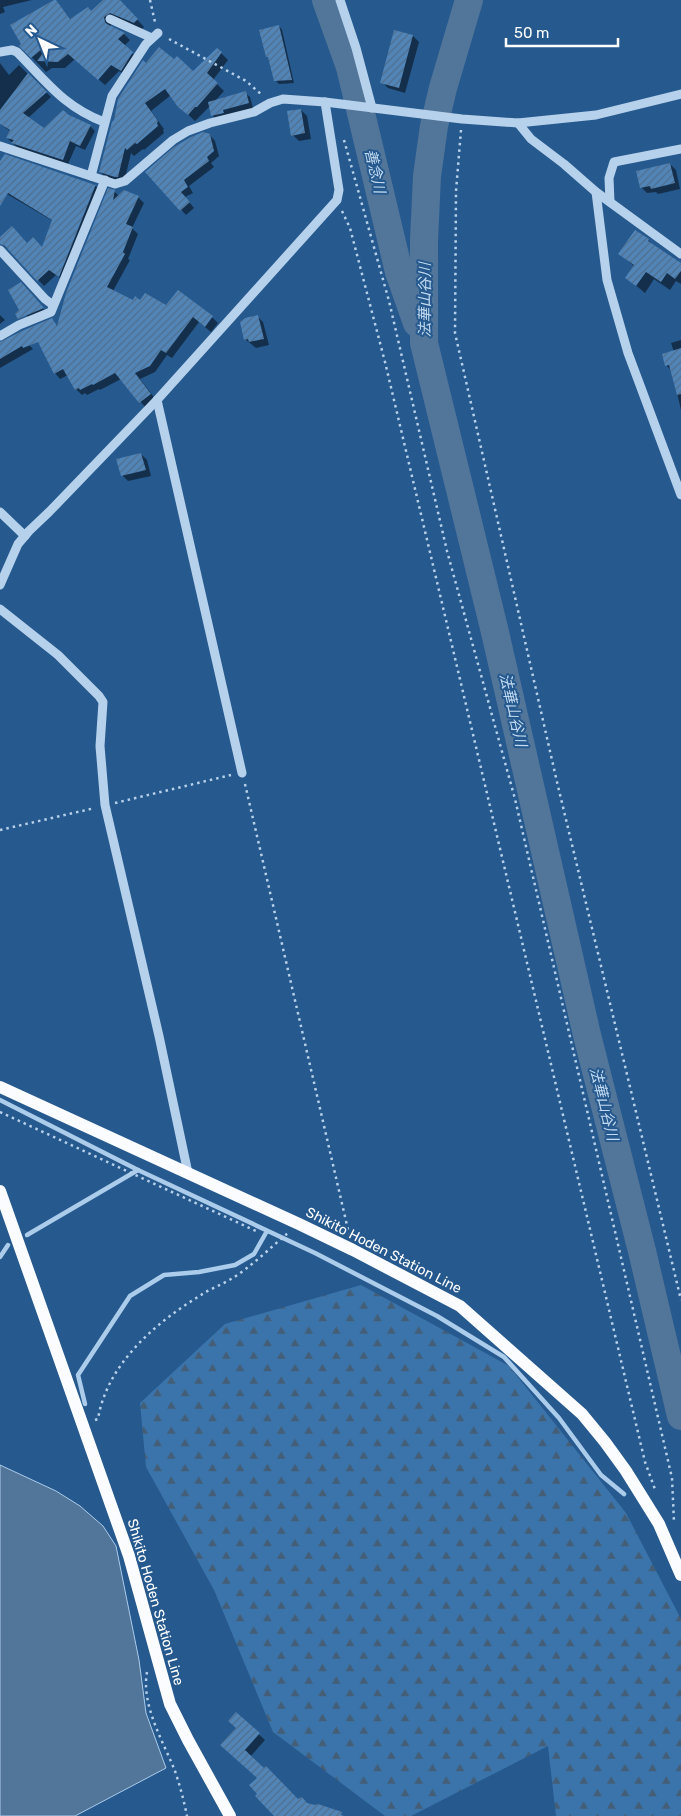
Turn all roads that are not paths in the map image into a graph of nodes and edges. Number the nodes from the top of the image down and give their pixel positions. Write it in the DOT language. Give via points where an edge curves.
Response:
graph roads {
  1 [pos="340,0"];
  2 [pos="110,19"];
  3 [pos="0,52"];
  4 [pos="681,94"];
  5 [pos="326,102"];
  6 [pos="370,107"];
  7 [pos="104,122"];
  8 [pos="518,123"];
  9 [pos="0,146"];
  10 [pos="681,149"];
  11 [pos="91,176"];
  12 [pos="105,180"];
  13 [pos="596,192"];
  14 [pos="610,202"];
  15 [pos="0,250"];
  16 [pos="681,254"];
  17 [pos="54,305"];
  18 [pos="0,336"];
  19 [pos="156,400"];
  20 [pos="681,495"];
  21 [pos="0,512"];
  22 [pos="25,536"];
  23 [pos="0,585"];
  24 [pos="0,610"];
  25 [pos="242,773"];
  26 [pos="0,1087"];
  27 [pos="188,1173"];
  28 [pos="0,1191"];
  29 [pos="681,1575"];
  30 [pos="230,1816"];
  1 -- 6 [label="street"];
  2 -- 7 [label="street" via="155,35 119,83"];
  3 -- 7 [label="street" via="17,52 60,96 87,116"];
  4 -- 8 [label="street" via="596,114"];
  5 -- 6 [label="street"];
  5 -- 12 [label="street" via="283,99 254,112 210,123 188,131 168,144 125,181 115,184"];
  5 -- 19 [label="street" via="339,190 337,200"];
  6 -- 8 [label="street"];
  7 -- 11 [label="street"];
  8 -- 13 [label="street" via="531,139"];
  9 -- 11 [label="street"];
  10 -- 14 [label="street" via="614,162 609,178"];
  11 -- 12 [label="street"];
  12 -- 17 [label="street"];
  13 -- 14 [label="street"];
  13 -- 20 [label="street" via="610,290 628,353"];
  14 -- 16 [label="street"];
  15 -- 17 [label="street"];
  17 -- 18 [label="street" via="51,312"];
  19 -- 22 [label="street"];
  19 -- 25 [label="street"];
  21 -- 22 [label="street"];
  22 -- 23 [label="street" via="18,544"];
  24 -- 27 [label="street" via="58,655 103,702 100,746 105,805"];
  26 -- 27 [label="main road, Shikito Hoden Station Line"];
  27 -- 29 [label="main road, Shikito Hoden Station Line" via="353,1250 460,1306 582,1414 636,1486 659,1524"];
  28 -- 30 [label="main road, Shikito Hoden Station Line" via="129,1556 170,1704"];
}
